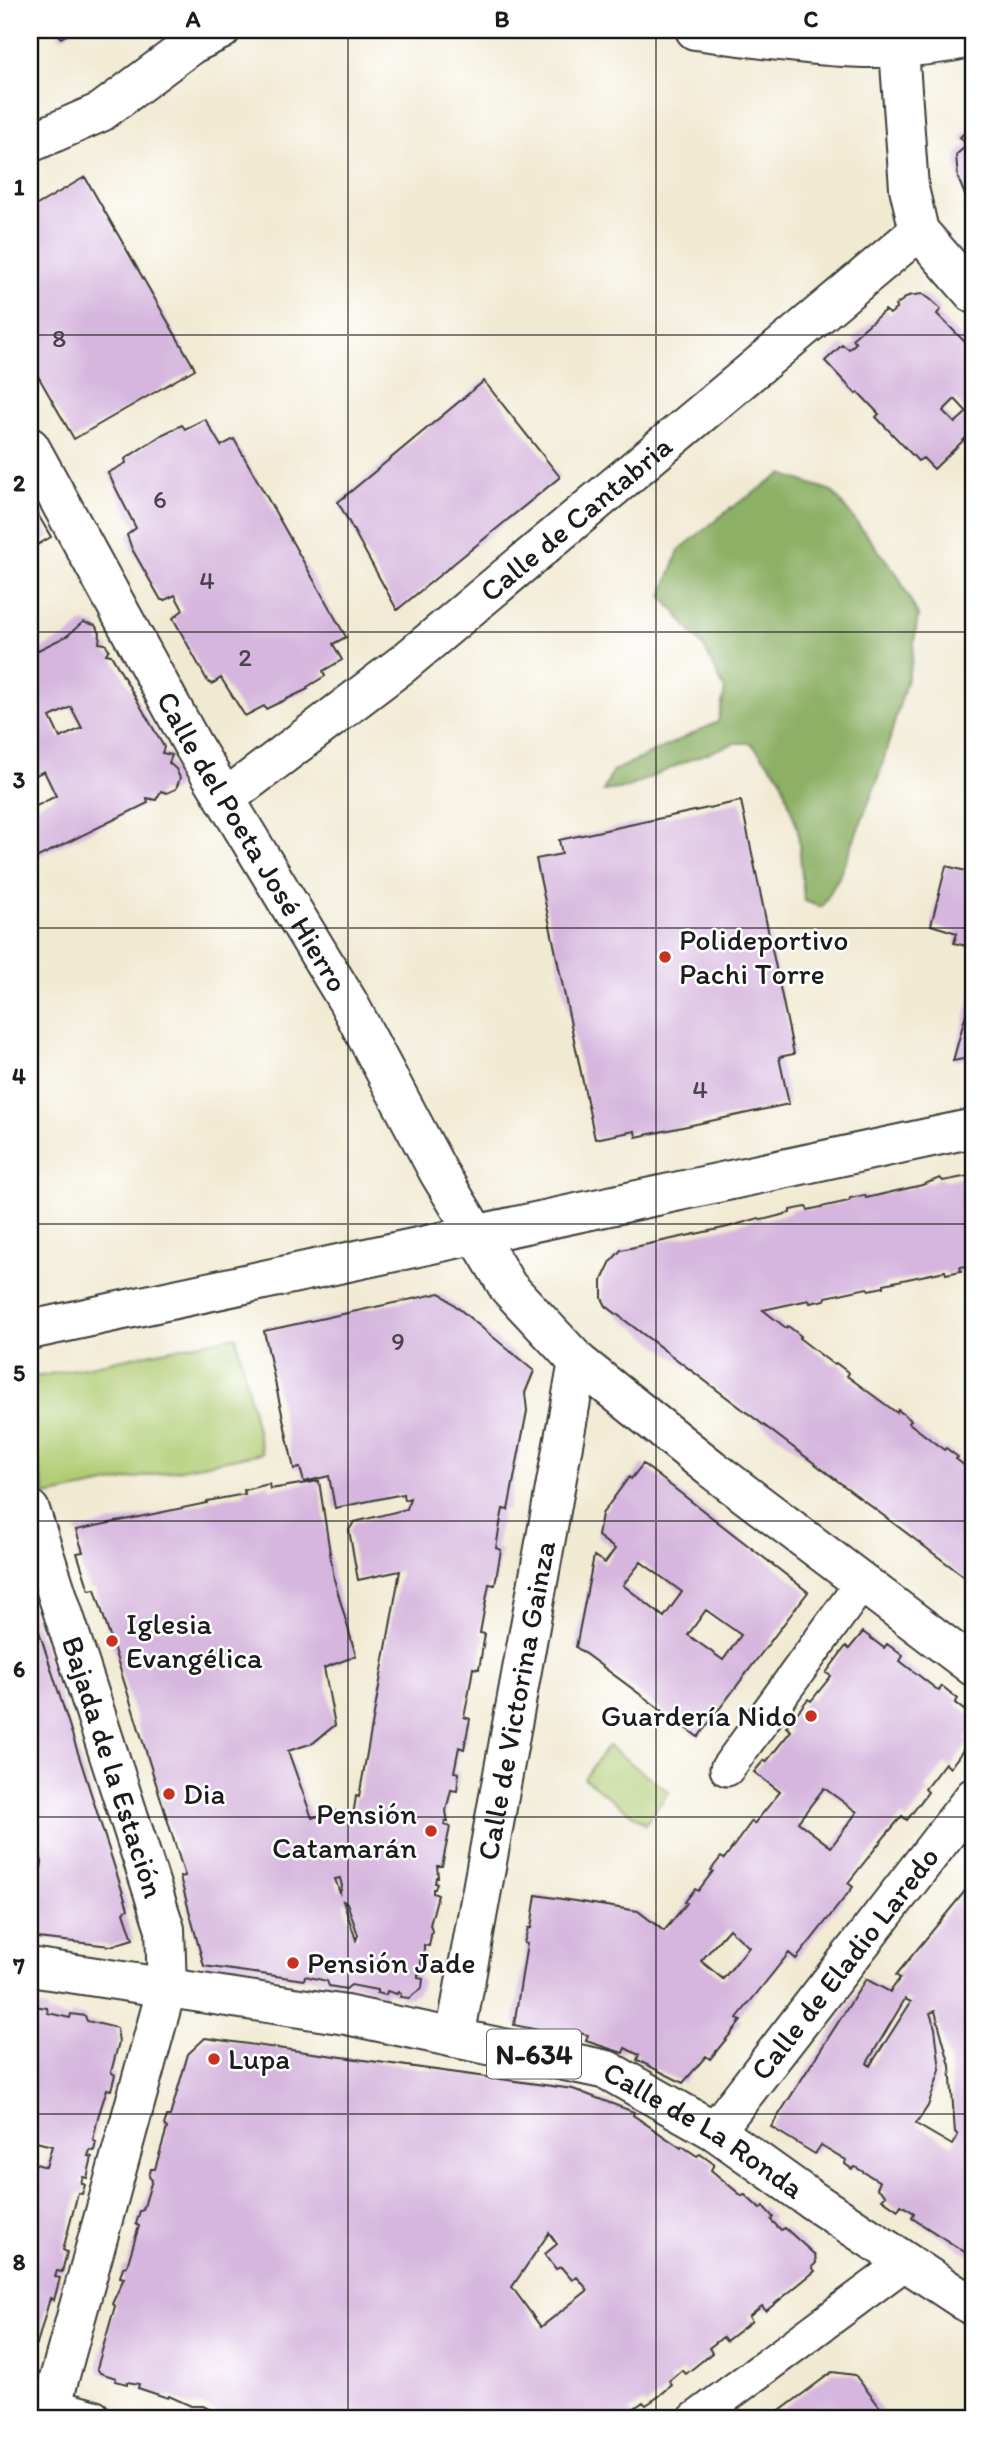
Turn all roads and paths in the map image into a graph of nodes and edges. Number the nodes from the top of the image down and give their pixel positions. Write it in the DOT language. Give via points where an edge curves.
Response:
graph roads {
  1 [pos="222,30"];
  2 [pos="695,30"];
  3 [pos="974,37"];
  4 [pos="900,39"];
  5 [pos="32,137"];
  6 [pos="919,231"];
  7 [pos="974,294"];
  8 [pos="30,447"];
  9 [pos="226,797"];
  10 [pos="974,1128"];
  11 [pos="477,1234"];
  12 [pos="30,1330"];
  13 [pos="578,1362"];
  14 [pos="30,1512"];
  15 [pos="862,1583"];
  16 [pos="974,1667"];
  17 [pos="727,1769"];
  18 [pos="974,1797"];
  19 [pos="30,1967"];
  20 [pos="167,1987"];
  21 [pos="455,2038"];
  22 [pos="715,2131"];
  23 [pos="905,2263"];
  24 [pos="974,2307"];
  25 [pos="43,2410"];
  26 [pos="92,2419"];
  27 [pos="695,2419"];
  1 -- 5 [label="main road" via="192,44 102,112"];
  2 -- 4 [label="main road" via="826,47"];
  3 -- 4 [label="main road"];
  4 -- 6 [label="main road" via="909,188"];
  6 -- 7 [label="main road"];
  6 -- 9 [label="main road, Calle de Cantabria" via="404,663"];
  8 -- 9 [label="main road, Calle del Poeta José Hierro" via="192,744"];
  9 -- 11 [label="main road, Calle del Poeta José Hierro" via="348,1002 439,1173"];
  10 -- 11 [label="main road"];
  11 -- 12 [label="main road"];
  11 -- 13 [label="main road, Calle del Poeta José Hierro" via="508,1287"];
  13 -- 15 [label="main road, Calle del Poeta José Hierro"];
  13 -- 21 [label="main road, Calle de Victorina Gainza"];
  14 -- 20 [label="main road, Bajada de la Estación" via="165,1929"];
  15 -- 16 [label="main road, Calle del Poeta José Hierro"];
  15 -- 17 [label="street"];
  18 -- 22 [label="main road, Calle de Eladio Laredo"];
  19 -- 20 [label="main road, Calle de La Ronda / N-634"];
  20 -- 21 [label="main road, Calle de La Ronda / N-634" via="346,2015"];
  20 -- 25 [label="main road, Bajada de la Estación"];
  21 -- 22 [label="main road, Calle de La Ronda / N-634" via="607,2070"];
  22 -- 23 [label="main road, Calle de La Ronda / N-634"];
  23 -- 24 [label="main road, Calle de La Ronda / N-634"];
  23 -- 27 [label="street"];
  25 -- 26 [label="main road"];
}
